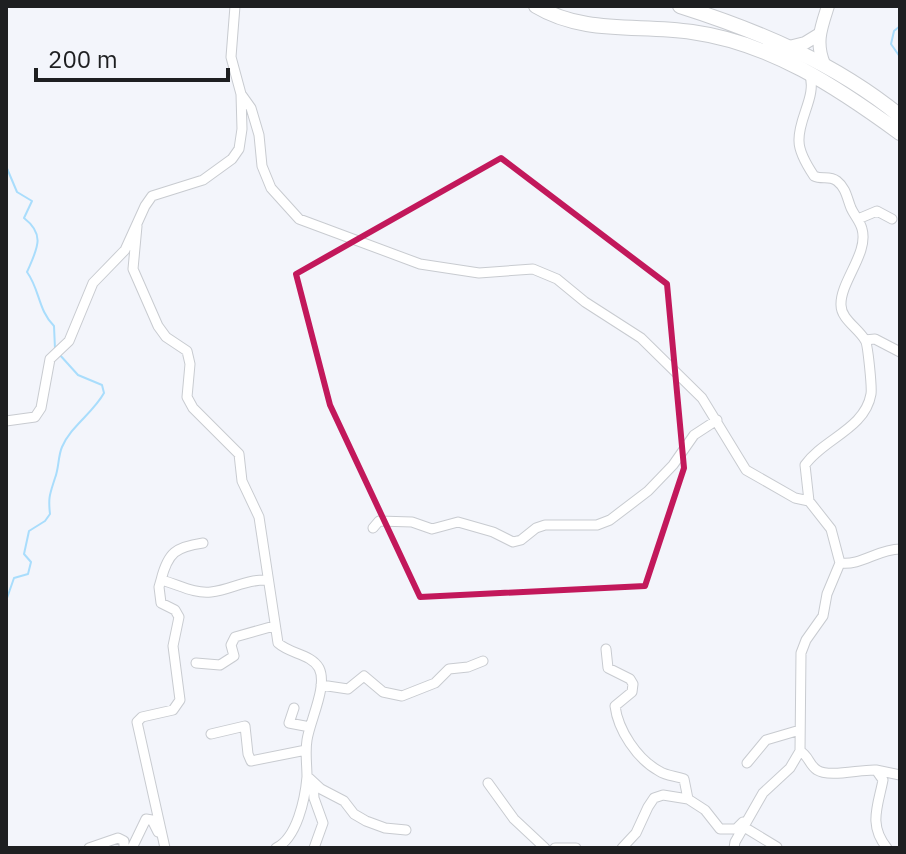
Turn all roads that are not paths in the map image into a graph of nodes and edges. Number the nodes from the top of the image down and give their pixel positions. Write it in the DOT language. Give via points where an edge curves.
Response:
graph roads {
  1 [pos="235,6"];
  2 [pos="536,6"];
  3 [pos="551,6"];
  4 [pos="681,6"];
  5 [pos="828,6"];
  6 [pos="649,28"];
  7 [pos="818,35"];
  8 [pos="789,47"];
  9 [pos="824,64"];
  10 [pos="809,72"];
  11 [pos="241,94"];
  12 [pos="900,116"];
  13 [pos="900,133"];
  14 [pos="858,219"];
  15 [pos="892,219"];
  16 [pos="137,226"];
  17 [pos="865,340"];
  18 [pos="900,352"];
  19 [pos="717,420"];
  20 [pos="6,421"];
  21 [pos="809,501"];
  22 [pos="373,528"];
  23 [pos="203,543"];
  24 [pos="900,549"];
  25 [pos="840,563"];
  26 [pos="161,580"];
  27 [pos="267,580"];
  28 [pos="274,626"];
  29 [pos="606,649"];
  30 [pos="483,661"];
  31 [pos="196,663"];
  32 [pos="321,685"];
  33 [pos="294,708"];
  34 [pos="310,727"];
  35 [pos="800,730"];
  36 [pos="211,734"];
  37 [pos="306,750"];
  38 [pos="800,751"];
  39 [pos="747,763"];
  40 [pos="876,770"];
  41 [pos="900,775"];
  42 [pos="310,780"];
  43 [pos="488,783"];
  44 [pos="688,799"];
  45 [pos="750,816"];
  46 [pos="744,827"];
  47 [pos="406,830"];
  48 [pos="162,835"];
  49 [pos="777,847"];
  50 [pos="89,848"];
  51 [pos="124,848"];
  52 [pos="132,848"];
  53 [pos="165,848"];
  54 [pos="276,848"];
  55 [pos="314,848"];
  56 [pos="545,848"];
  57 [pos="555,848"];
  58 [pos="576,848"];
  59 [pos="622,848"];
  60 [pos="734,848"];
  61 [pos="887,848"];
  1 -- 11 [label="street" via="231,57"];
  2 -- 6 [label="highway" via="587,26"];
  3 -- 6 [label="highway" via="583,17 639,21"];
  4 -- 8 [label="highway"];
  5 -- 7 [label="main road"];
  6 -- 10 [label="highway" via="722,38"];
  7 -- 8 [label="main road"];
  7 -- 9 [label="main road"];
  8 -- 9 [label="highway"];
  9 -- 12 [label="highway"];
  10 -- 13 [label="highway"];
  10 -- 14 [label="street" via="813,86 800,148 814,176 833,179 844,188"];
  11 -- 16 [label="street" via="239,149 232,159 194,184 152,196"];
  11 -- 19 [label="street" via="251,108 271,188 299,219 420,264 469,273 546,273 641,338"];
  14 -- 15 [label="street" via="877,211"];
  14 -- 17 [label="street" via="862,240 841,306"];
  16 -- 20 [label="street" via="125,250 93,283 69,341 50,359 35,417"];
  16 -- 27 [label="street" via="133,269 158,326 187,351 187,397 193,408 239,454 242,481 259,517"];
  17 -- 18 [label="street"];
  17 -- 21 [label="street" via="871,395 851,425 805,465"];
  19 -- 21 [label="street" via="746,470"];
  19 -- 22 [label="street" via="694,435 648,491 597,525 545,525 513,542 458,522 432,529 379,521"];
  21 -- 25 [label="street" via="831,529"];
  23 -- 26 [label="street" via="175,551 165,562"];
  24 -- 25 [label="street"];
  25 -- 35 [label="street" via="823,616 801,653"];
  26 -- 27 [label="street" via="206,592"];
  26 -- 48 [label="street" via="161,603 179,617 173,646 180,700 173,710 137,722"];
  27 -- 28 [label="street"];
  28 -- 31 [label="street" via="235,637 234,656 220,665"];
  28 -- 32 [label="street" via="278,643 318,667"];
  29 -- 44 [label="street" via="608,668 633,684 632,692 615,706 622,730 647,763 684,779"];
  30 -- 32 [label="street" via="446,671 435,683 402,696 383,692 364,676 348,689"];
  32 -- 34 [label="street"];
  33 -- 34 [label="street" via="289,723"];
  34 -- 37 [label="street"];
  35 -- 38 [label="street"];
  35 -- 39 [label="street" via="766,740"];
  36 -- 37 [label="street" via="245,726 251,761"];
  37 -- 42 [label="street"];
  38 -- 40 [label="street" via="821,772"];
  38 -- 45 [label="street"];
  40 -- 41 [label="street"];
  40 -- 61 [label="street" via="883,780 875,827"];
  42 -- 47 [label="street" via="366,821"];
  42 -- 54 [label="street" via="293,829 285,844"];
  42 -- 55 [label="street" via="323,823"];
  43 -- 56 [label="street" via="514,819"];
  44 -- 45 [label="street" via="720,829 736,829"];
  44 -- 59 [label="street" via="654,798"];
  45 -- 46 [label="street"];
  46 -- 49 [label="street"];
  46 -- 60 [label="street"];
  48 -- 52 [label="street" via="146,819"];
  48 -- 53 [label="street"];
  50 -- 51 [label="street" via="118,838"];
  57 -- 58 [label="street"];
}
